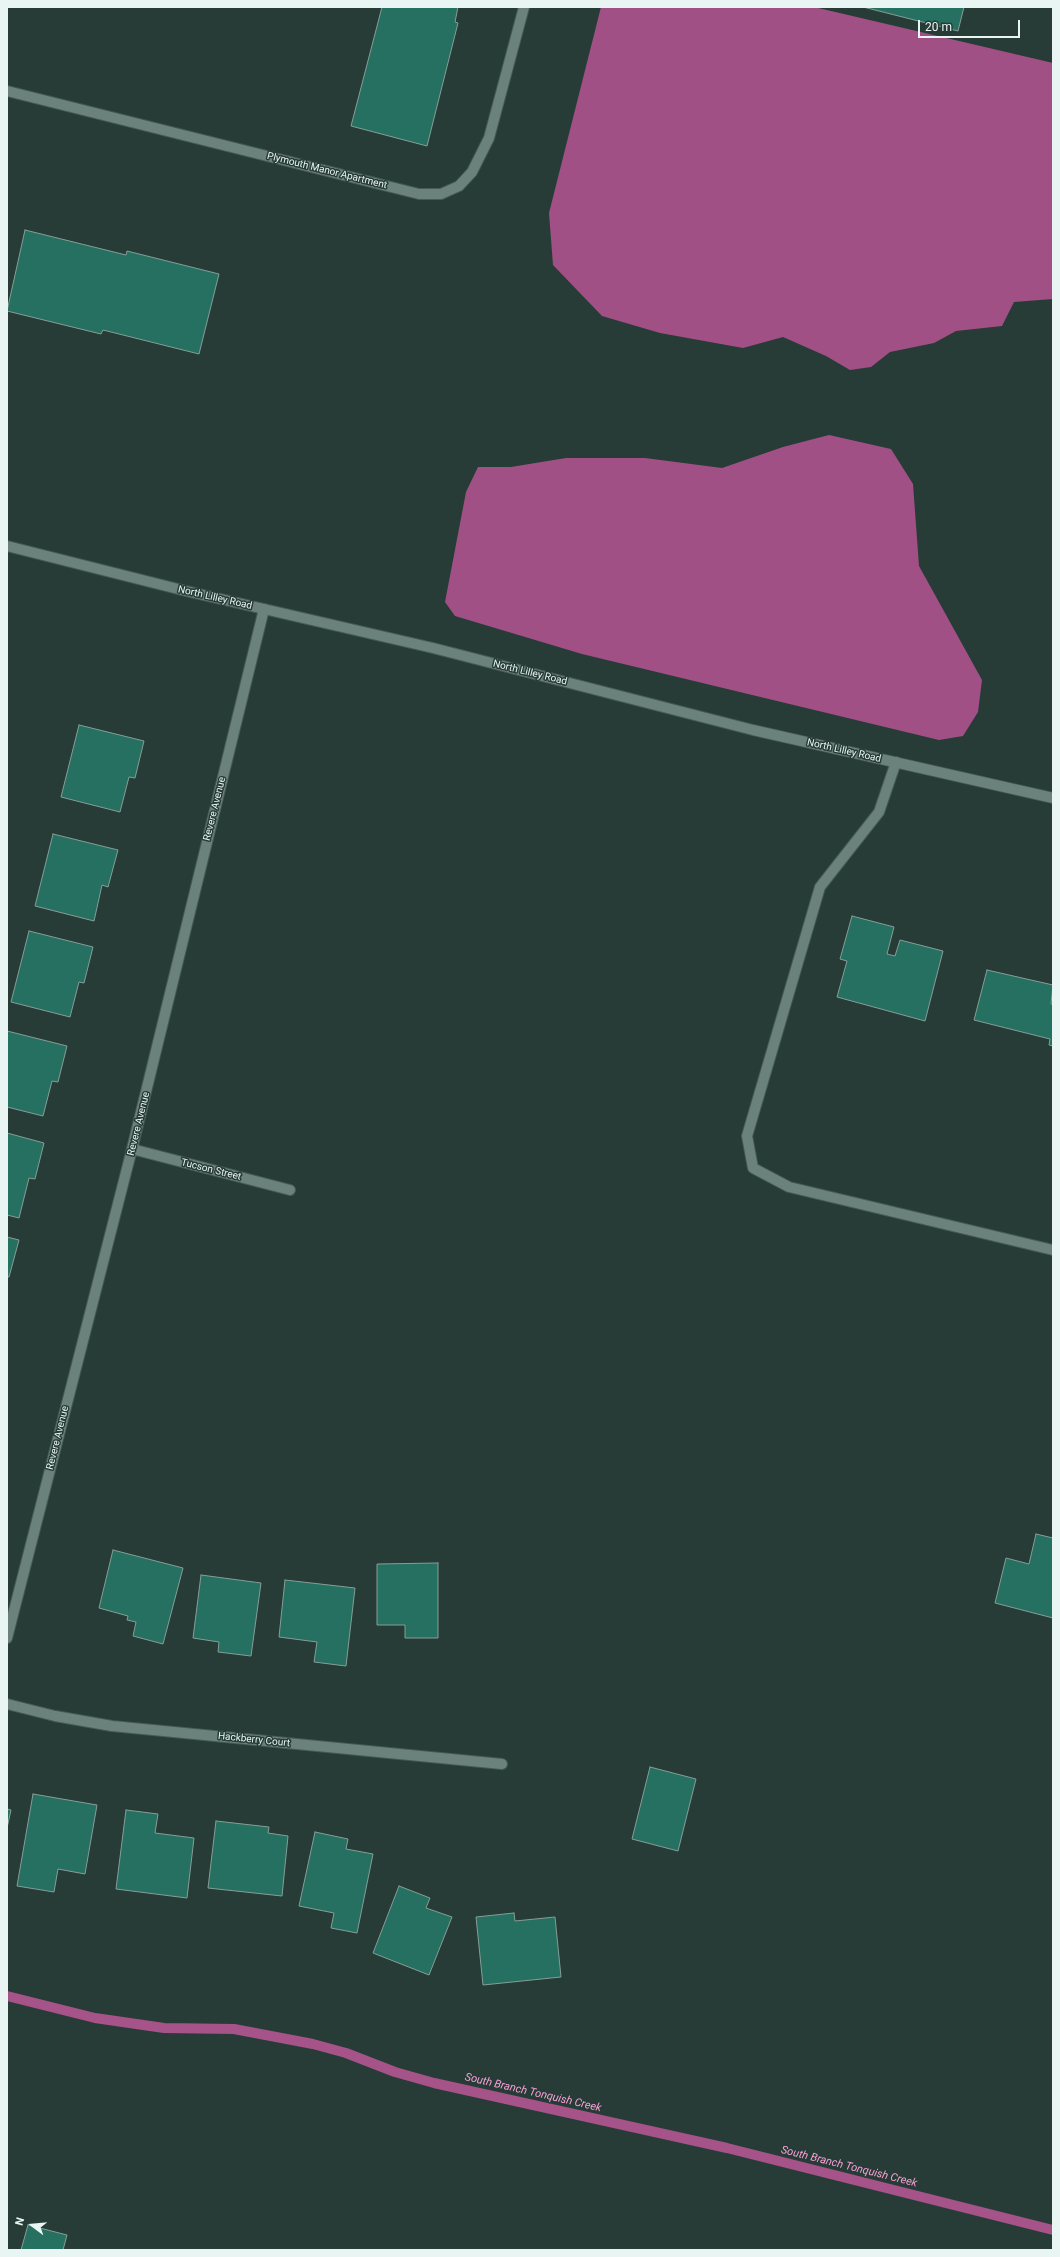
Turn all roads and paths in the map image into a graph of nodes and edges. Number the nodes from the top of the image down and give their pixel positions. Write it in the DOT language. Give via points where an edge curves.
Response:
graph roads {
  1 [pos="524,7"];
  2 [pos="7,91"];
  3 [pos="7,546"];
  4 [pos="264,609"];
  5 [pos="896,762"];
  6 [pos="1053,798"];
  7 [pos="132,1150"];
  8 [pos="290,1190"];
  9 [pos="1053,1250"];
  10 [pos="7,1638"];
  11 [pos="7,1704"];
  12 [pos="502,1764"];
  1 -- 2 [label="street, Plymouth Manor Apartment" via="489,138 472,172 459,186 441,194 419,194"];
  3 -- 4 [label="street, North Lilley Road"];
  4 -- 5 [label="street, North Lilley Road" via="433,648 753,730"];
  4 -- 7 [label="street, Revere Avenue"];
  5 -- 6 [label="street, North Lilley Road"];
  5 -- 9 [label="street" via="879,812 820,887 748,1136 753,1168 789,1187"];
  7 -- 8 [label="street, Tucson Street"];
  7 -- 10 [label="street, Revere Avenue"];
  11 -- 12 [label="street, Hackberry Court" via="112,1726"];
}
